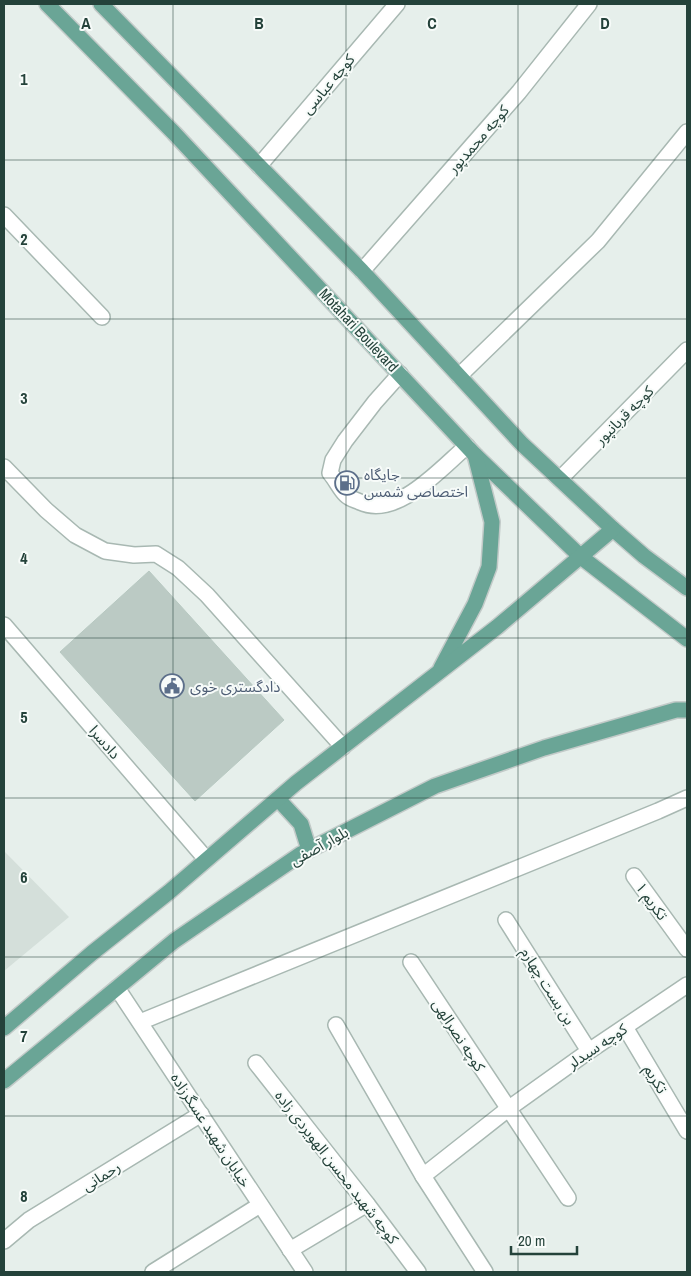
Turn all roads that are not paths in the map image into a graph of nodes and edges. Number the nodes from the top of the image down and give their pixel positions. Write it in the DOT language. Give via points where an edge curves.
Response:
graph roads {
  1 [pos="47,4"];
  2 [pos="100,4"];
  3 [pos="397,4"];
  4 [pos="590,4"];
  5 [pos="687,132"];
  6 [pos="259,166"];
  7 [pos="4,215"];
  8 [pos="362,272"];
  9 [pos="102,316"];
  10 [pos="687,350"];
  11 [pos="400,374"];
  12 [pos="459,376"];
  13 [pos="471,450"];
  14 [pos="4,467"];
  15 [pos="560,479"];
  16 [pos="613,529"];
  17 [pos="581,557"];
  18 [pos="687,588"];
  19 [pos="4,625"];
  20 [pos="687,639"];
  21 [pos="438,673"];
  22 [pos="687,710"];
  23 [pos="343,747"];
  24 [pos="687,798"];
  25 [pos="278,799"];
  26 [pos="309,850"];
  27 [pos="206,859"];
  28 [pos="634,876"];
  29 [pos="506,920"];
  30 [pos="687,949"];
  31 [pos="411,962"];
  32 [pos="687,985"];
  33 [pos="117,988"];
  34 [pos="140,1022"];
  35 [pos="336,1025"];
  36 [pos="625,1027"];
  37 [pos="4,1028"];
  38 [pos="589,1051"];
  39 [pos="256,1063"];
  40 [pos="4,1081"];
  41 [pos="508,1109"];
  42 [pos="201,1114"];
  43 [pos="687,1131"];
  44 [pos="423,1176"];
  45 [pos="568,1198"];
  46 [pos="367,1204"];
  47 [pos="260,1205"];
  48 [pos="4,1240"];
  49 [pos="290,1250"];
  50 [pos="153,1272"];
  51 [pos="305,1272"];
  52 [pos="418,1272"];
  53 [pos="485,1272"];
  1 -- 11 [label="main road, Motahari Boulevard" via="174,133"];
  2 -- 6 [label="main road"];
  3 -- 6 [label="street, کوچه عباسی"];
  4 -- 8 [label="street, کوچه محمدپور" via="519,92"];
  5 -- 12 [label="street" via="598,241"];
  6 -- 8 [label="main road"];
  7 -- 9 [label="street"];
  8 -- 12 [label="main road"];
  10 -- 15 [label="street, کوچه قربانپور"];
  11 -- 13 [label="main road, Motahari Boulevard"];
  11 -- 13 [label="street" via="375,402 333,460 330,473 347,497 368,506 393,504"];
  12 -- 15 [label="main road" via="522,444"];
  13 -- 17 [label="main road, Motahari Boulevard"];
  13 -- 21 [label="main road" via="492,522 489,568 475,604"];
  14 -- 23 [label="street" via="75,535 105,551 156,554 178,568 207,595"];
  15 -- 16 [label="main road"];
  16 -- 17 [label="main road"];
  16 -- 18 [label="main road"];
  17 -- 20 [label="main road, Motahari Boulevard"];
  17 -- 21 [label="main road"];
  19 -- 27 [label="street, دادسرا"];
  21 -- 23 [label="main road"];
  22 -- 26 [label="main road, بلوار آصفی" via="676,710 544,748 435,786"];
  23 -- 25 [label="main road"];
  24 -- 34 [label="street"];
  25 -- 26 [label="main road" via="301,824"];
  25 -- 27 [label="main road"];
  26 -- 33 [label="main road, بلوار آصفی" via="174,941"];
  27 -- 37 [label="main road"];
  28 -- 30 [label="street, تکریم ۱"];
  29 -- 38 [label="street, بن بست چهارم"];
  31 -- 41 [label="street, کوچه نصرالهی"];
  32 -- 36 [label="street, کوچه سیدلر"];
  33 -- 34 [label="street, خیابان شهید عسگرزاده"];
  33 -- 40 [label="main road, بلوار آصفی"];
  34 -- 42 [label="street, خیابان شهید عسگرزاده"];
  35 -- 44 [label="street"];
  36 -- 38 [label="street, کوچه سیدلر"];
  36 -- 43 [label="street, تکریم"];
  38 -- 41 [label="street, کوچه سیدلر"];
  39 -- 46 [label="street, کوچه شهید محسن الهویردی زاده"];
  41 -- 44 [label="street, کوچه سیدلر"];
  41 -- 45 [label="street, کوچه نصرالهی"];
  42 -- 47 [label="street, خیابان شهید عسگرزاده"];
  42 -- 48 [label="street, رحمانی" via="29,1220"];
  44 -- 53 [label="street"];
  46 -- 49 [label="street"];
  46 -- 52 [label="street, کوچه شهید محسن الهویردی زاده"];
  47 -- 49 [label="street, خیابان شهید عسگرزاده"];
  47 -- 50 [label="street"];
  49 -- 51 [label="street, خیابان شهید عسگرزاده"];
}
